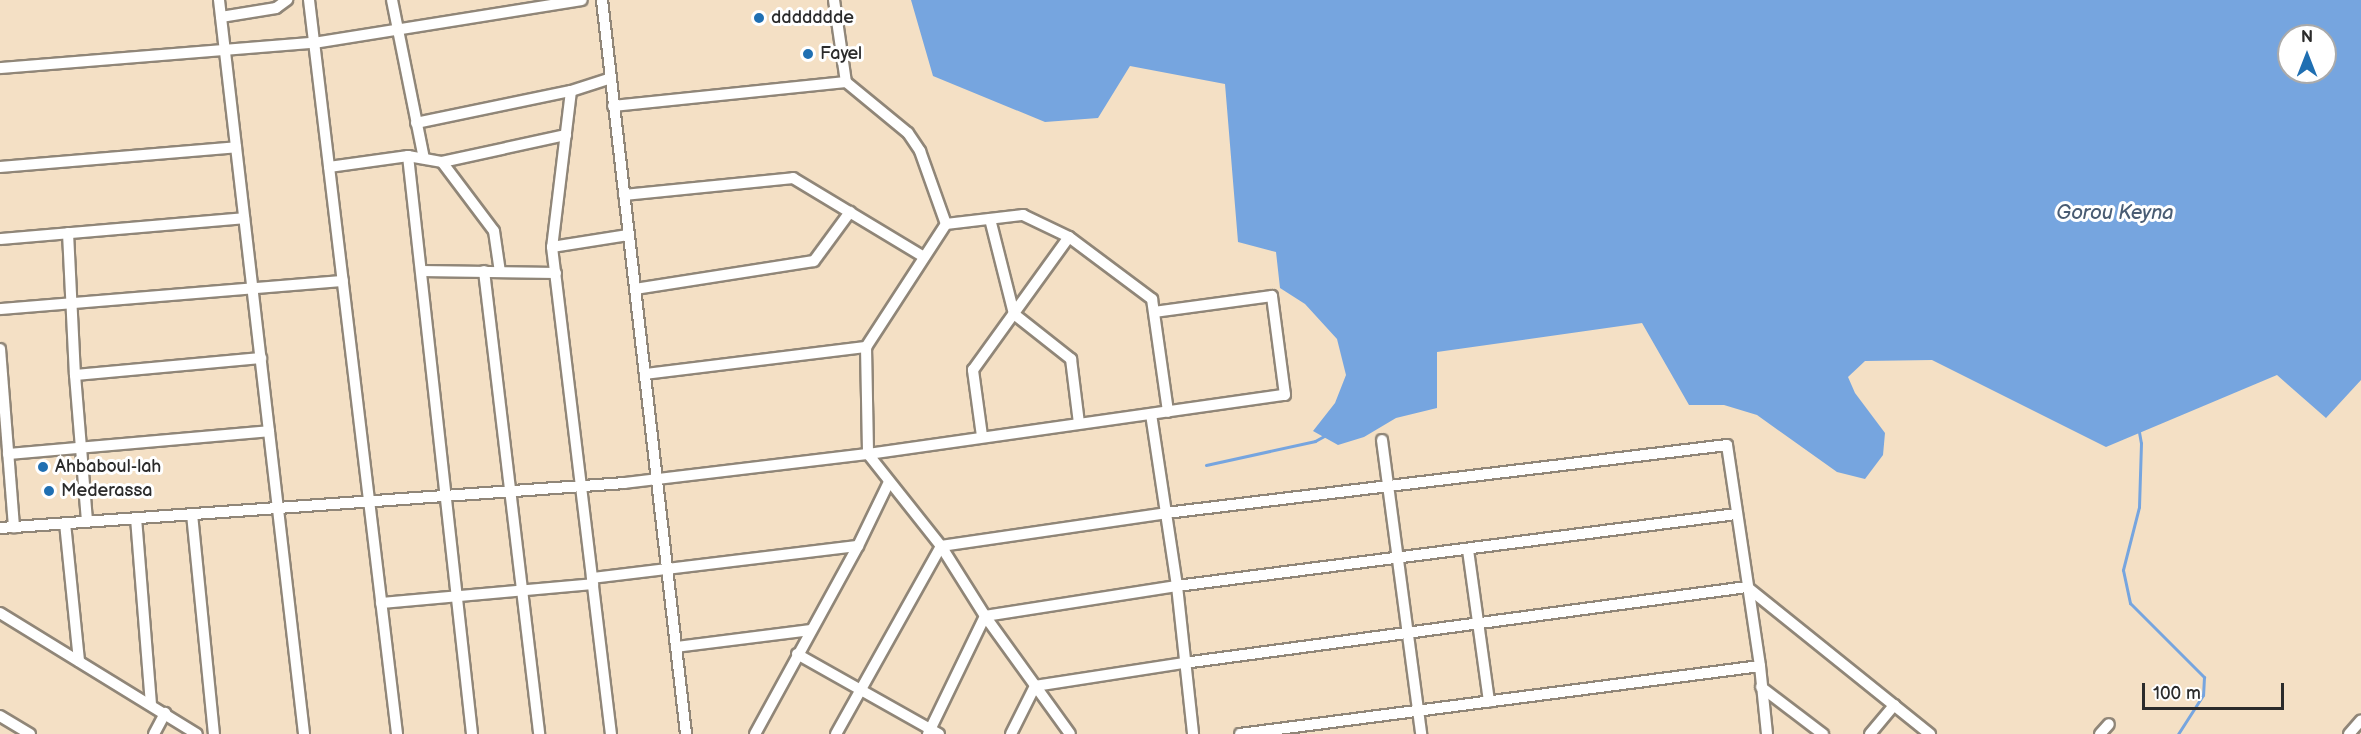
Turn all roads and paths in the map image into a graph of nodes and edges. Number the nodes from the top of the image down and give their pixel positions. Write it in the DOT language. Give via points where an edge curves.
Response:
graph roads {
  1 [pos="219,0"];
  2 [pos="287,0"];
  3 [pos="309,0"];
  4 [pos="392,0"];
  5 [pos="582,0"];
  6 [pos="602,0"];
  7 [pos="834,0"];
  8 [pos="221,17"];
  9 [pos="398,29"];
  10 [pos="314,43"];
  11 [pos="225,50"];
  12 [pos="0,68"];
  13 [pos="609,79"];
  14 [pos="846,82"];
  15 [pos="571,91"];
  16 [pos="614,106"];
  17 [pos="416,123"];
  18 [pos="566,135"];
  19 [pos="236,147"];
  20 [pos="408,156"];
  21 [pos="424,158"];
  22 [pos="442,162"];
  23 [pos="0,167"];
  24 [pos="329,167"];
  25 [pos="624,195"];
  26 [pos="850,212"];
  27 [pos="244,218"];
  28 [pos="990,219"];
  29 [pos="946,224"];
  30 [pos="68,233"];
  31 [pos="628,235"];
  32 [pos="1070,237"];
  33 [pos="0,239"];
  34 [pos="552,247"];
  35 [pos="924,257"];
  36 [pos="421,271"];
  37 [pos="484,272"];
  38 [pos="500,272"];
  39 [pos="556,273"];
  40 [pos="343,281"];
  41 [pos="635,289"];
  42 [pos="253,290"];
  43 [pos="72,304"];
  44 [pos="0,309"];
  45 [pos="1154,312"];
  46 [pos="1014,314"];
  47 [pos="866,347"];
  48 [pos="0,349"];
  49 [pos="261,357"];
  50 [pos="645,374"];
  51 [pos="75,375"];
  52 [pos="1168,412"];
  53 [pos="1152,414"];
  54 [pos="1079,423"];
  55 [pos="269,431"];
  56 [pos="982,436"];
  57 [pos="1382,440"];
  58 [pos="80,448"];
  59 [pos="8,454"];
  60 [pos="868,454"];
  61 [pos="657,479"];
  62 [pos="889,482"];
  63 [pos="581,486"];
  64 [pos="1388,486"];
  65 [pos="510,492"];
  66 [pos="446,496"];
  67 [pos="369,501"];
  68 [pos="278,508"];
  69 [pos="1166,513"];
  70 [pos="192,514"];
  71 [pos="1736,514"];
  72 [pos="136,518"];
  73 [pos="87,522"];
  74 [pos="65,524"];
  75 [pos="14,527"];
  76 [pos="0,528"];
  77 [pos="858,546"];
  78 [pos="941,546"];
  79 [pos="1468,550"];
  80 [pos="1398,559"];
  81 [pos="667,569"];
  82 [pos="593,581"];
  83 [pos="1177,586"];
  84 [pos="1747,587"];
  85 [pos="522,590"];
  86 [pos="457,596"];
  87 [pos="381,603"];
  88 [pos="0,614"];
  89 [pos="985,616"];
  90 [pos="1478,623"];
  91 [pos="810,630"];
  92 [pos="1408,633"];
  93 [pos="676,647"];
  94 [pos="797,654"];
  95 [pos="79,661"];
  96 [pos="1184,663"];
  97 [pos="1760,666"];
  98 [pos="1035,686"];
  99 [pos="1761,687"];
  100 [pos="860,690"];
  101 [pos="1489,702"];
  102 [pos="151,704"];
  103 [pos="1893,705"];
  104 [pos="1418,711"];
  105 [pos="165,713"];
  106 [pos="0,716"];
  107 [pos="2361,720"];
  108 [pos="2109,724"];
  109 [pos="933,732"];
  110 [pos="30,734"];
  111 [pos="154,734"];
  112 [pos="197,734"];
  113 [pos="214,734"];
  114 [pos="304,734"];
  115 [pos="397,734"];
  116 [pos="472,734"];
  117 [pos="539,734"];
  118 [pos="611,734"];
  119 [pos="686,734"];
  120 [pos="755,734"];
  121 [pos="836,734"];
  122 [pos="1011,734"];
  123 [pos="1070,734"];
  124 [pos="1193,734"];
  125 [pos="1240,734"];
  126 [pos="1421,734"];
  127 [pos="1767,734"];
  128 [pos="1823,734"];
  129 [pos="1870,734"];
  130 [pos="1930,734"];
  131 [pos="2100,734"];
  132 [pos="2349,734"];
  1 -- 8 [label="street"];
  2 -- 8 [label="street" via="276,8"];
  3 -- 10 [label="street"];
  4 -- 9 [label="street"];
  5 -- 9 [label="street"];
  6 -- 13 [label="street"];
  7 -- 14 [label="street"];
  8 -- 11 [label="street"];
  9 -- 10 [label="street"];
  9 -- 17 [label="street"];
  10 -- 11 [label="street"];
  10 -- 24 [label="street"];
  11 -- 12 [label="street"];
  11 -- 19 [label="street"];
  13 -- 15 [label="street"];
  13 -- 16 [label="street"];
  14 -- 16 [label="street"];
  14 -- 29 [label="street" via="908,133 920,151"];
  15 -- 17 [label="street"];
  15 -- 18 [label="street"];
  16 -- 25 [label="street"];
  17 -- 21 [label="street"];
  18 -- 22 [label="street"];
  18 -- 34 [label="street"];
  19 -- 23 [label="street"];
  19 -- 27 [label="street"];
  20 -- 21 [label="street"];
  20 -- 24 [label="street"];
  20 -- 36 [label="street"];
  21 -- 22 [label="street"];
  22 -- 38 [label="street" via="494,231"];
  24 -- 40 [label="street"];
  25 -- 26 [label="street" via="793,178"];
  25 -- 31 [label="street"];
  26 -- 35 [label="street"];
  26 -- 41 [label="street" via="814,261"];
  27 -- 30 [label="street"];
  27 -- 42 [label="street"];
  28 -- 29 [label="street"];
  28 -- 32 [label="street" via="1023,215"];
  28 -- 46 [label="street"];
  29 -- 35 [label="street"];
  30 -- 33 [label="street"];
  30 -- 43 [label="street"];
  31 -- 34 [label="street"];
  31 -- 41 [label="street"];
  32 -- 45 [label="street" via="1152,299"];
  32 -- 46 [label="street"];
  34 -- 39 [label="street"];
  35 -- 47 [label="street"];
  36 -- 37 [label="street"];
  36 -- 66 [label="street"];
  37 -- 38 [label="street"];
  37 -- 65 [label="street"];
  38 -- 39 [label="street"];
  39 -- 63 [label="street"];
  40 -- 42 [label="street"];
  40 -- 67 [label="street"];
  41 -- 50 [label="street"];
  42 -- 43 [label="street"];
  42 -- 49 [label="street"];
  43 -- 44 [label="street"];
  43 -- 51 [label="street"];
  45 -- 52 [label="street"];
  45 -- 52 [label="street" via="1272,296 1285,395"];
  46 -- 54 [label="street" via="1071,359"];
  46 -- 56 [label="street" via="973,370"];
  47 -- 50 [label="street"];
  47 -- 60 [label="street"];
  48 -- 59 [label="street"];
  49 -- 51 [label="street"];
  49 -- 55 [label="street"];
  50 -- 61 [label="street"];
  51 -- 58 [label="street"];
  52 -- 53 [label="street"];
  53 -- 54 [label="street"];
  53 -- 69 [label="street"];
  54 -- 56 [label="street"];
  55 -- 58 [label="street"];
  55 -- 68 [label="street"];
  56 -- 60 [label="street"];
  57 -- 64 [label="street"];
  58 -- 59 [label="street"];
  58 -- 73 [label="street"];
  59 -- 75 [label="street"];
  60 -- 61 [label="street"];
  60 -- 62 [label="street"];
  61 -- 63 [label="street"];
  61 -- 81 [label="street"];
  62 -- 77 [label="street"];
  62 -- 78 [label="street"];
  63 -- 65 [label="street"];
  63 -- 82 [label="street"];
  64 -- 69 [label="street"];
  64 -- 71 [label="street" via="1727,445"];
  64 -- 80 [label="street"];
  65 -- 66 [label="street"];
  65 -- 85 [label="street"];
  66 -- 67 [label="street"];
  66 -- 86 [label="street"];
  67 -- 68 [label="street"];
  67 -- 87 [label="street"];
  68 -- 70 [label="street"];
  68 -- 114 [label="street"];
  69 -- 78 [label="street"];
  69 -- 83 [label="street"];
  70 -- 72 [label="street"];
  70 -- 113 [label="street"];
  71 -- 79 [label="street"];
  71 -- 84 [label="street"];
  72 -- 73 [label="street"];
  72 -- 102 [label="street"];
  73 -- 74 [label="street"];
  74 -- 75 [label="street"];
  74 -- 95 [label="street"];
  75 -- 76 [label="street"];
  77 -- 81 [label="street"];
  77 -- 91 [label="street"];
  78 -- 89 [label="street"];
  78 -- 100 [label="street"];
  79 -- 80 [label="street"];
  79 -- 90 [label="street"];
  80 -- 83 [label="street"];
  80 -- 92 [label="street"];
  81 -- 82 [label="street"];
  81 -- 93 [label="street"];
  82 -- 85 [label="street"];
  82 -- 118 [label="street"];
  83 -- 89 [label="street"];
  83 -- 96 [label="street"];
  84 -- 90 [label="street"];
  84 -- 97 [label="street"];
  84 -- 103 [label="street"];
  85 -- 86 [label="street"];
  85 -- 117 [label="street"];
  86 -- 87 [label="street"];
  86 -- 116 [label="street"];
  87 -- 115 [label="street"];
  88 -- 95 [label="street"];
  89 -- 98 [label="street"];
  89 -- 109 [label="street"];
  90 -- 92 [label="street"];
  90 -- 101 [label="street"];
  91 -- 93 [label="street"];
  91 -- 94 [label="street"];
  92 -- 96 [label="street"];
  92 -- 104 [label="street"];
  93 -- 119 [label="street"];
  94 -- 100 [label="street"];
  94 -- 120 [label="street"];
  95 -- 102 [label="street"];
  96 -- 98 [label="street"];
  96 -- 124 [label="street"];
  97 -- 99 [label="street"];
  97 -- 101 [label="street"];
  98 -- 122 [label="street"];
  98 -- 123 [label="street"];
  99 -- 127 [label="street"];
  99 -- 128 [label="street"];
  100 -- 109 [label="street"];
  100 -- 121 [label="street"];
  101 -- 104 [label="street"];
  102 -- 105 [label="street"];
  103 -- 129 [label="street"];
  103 -- 130 [label="street"];
  104 -- 125 [label="street"];
  104 -- 126 [label="street"];
  105 -- 111 [label="street"];
  105 -- 112 [label="street"];
  106 -- 110 [label="street"];
  107 -- 132 [label="street"];
  108 -- 131 [label="street"];
}
